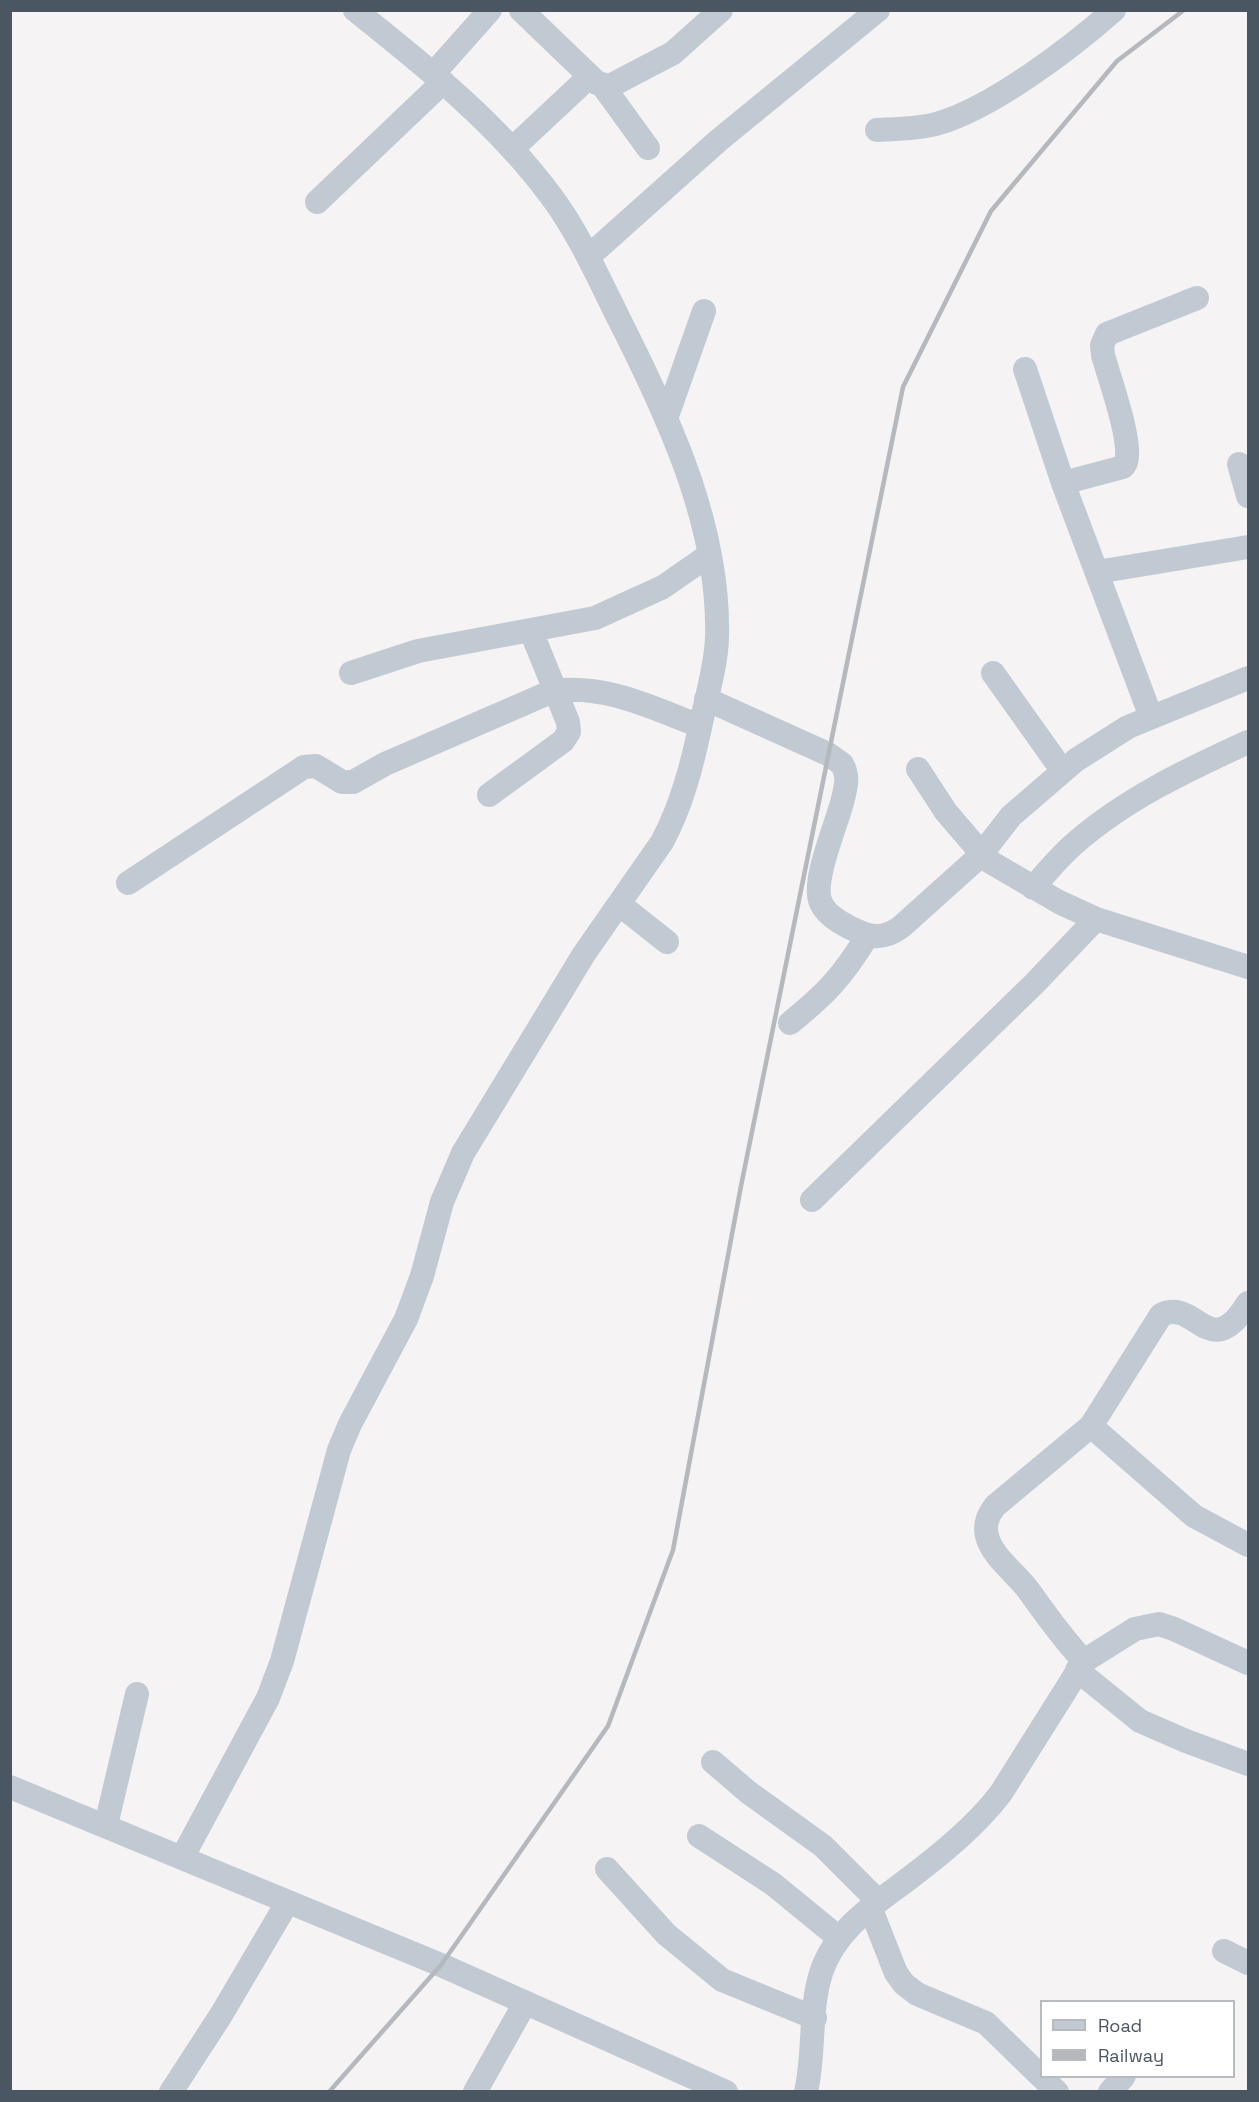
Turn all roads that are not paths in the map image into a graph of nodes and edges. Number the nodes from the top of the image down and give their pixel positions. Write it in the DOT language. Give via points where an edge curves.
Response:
graph roads {
  1 [pos="355,10"];
  2 [pos="490,10"];
  3 [pos="521,10"];
  4 [pos="721,10"];
  5 [pos="878,10"];
  6 [pos="1114,10"];
  7 [pos="438,78"];
  8 [pos="597,81"];
  9 [pos="877,130"];
  10 [pos="648,148"];
  11 [pos="512,149"];
  12 [pos="316,202"];
  13 [pos="588,257"];
  14 [pos="1197,298"];
  15 [pos="704,311"];
  16 [pos="1024,369"];
  17 [pos="667,416"];
  18 [pos="1239,464"];
  19 [pos="1063,483"];
  20 [pos="1248,496"];
  21 [pos="1248,548"];
  22 [pos="709,555"];
  23 [pos="1097,572"];
  24 [pos="531,631"];
  25 [pos="351,673"];
  26 [pos="993,674"];
  27 [pos="1248,678"];
  28 [pos="553,691"];
  29 [pos="706,699"];
  30 [pos="1151,717"];
  31 [pos="700,726"];
  32 [pos="1248,742"];
  33 [pos="918,769"];
  34 [pos="1062,770"];
  35 [pos="489,795"];
  36 [pos="981,855"];
  37 [pos="128,883"];
  38 [pos="1033,888"];
  39 [pos="619,904"];
  40 [pos="1096,919"];
  41 [pos="868,935"];
  42 [pos="667,942"];
  43 [pos="1248,966"];
  44 [pos="790,1023"];
  45 [pos="812,1200"];
  46 [pos="1248,1302"];
  47 [pos="1091,1426"];
  48 [pos="1248,1545"];
  49 [pos="1248,1663"];
  50 [pos="1081,1666"];
  51 [pos="137,1694"];
  52 [pos="713,1762"];
  53 [pos="1248,1764"];
  54 [pos="10,1787"];
  55 [pos="106,1825"];
  56 [pos="699,1836"];
  57 [pos="182,1858"];
  58 [pos="607,1869"];
  59 [pos="287,1903"];
  60 [pos="874,1904"];
  61 [pos="839,1938"];
  62 [pos="1224,1951"];
  63 [pos="1248,1963"];
  64 [pos="525,2003"];
  65 [pos="815,2018"];
  66 [pos="1040,2075"];
  67 [pos="1043,2078"];
  68 [pos="1122,2078"];
  69 [pos="171,2091"];
  70 [pos="475,2091"];
  71 [pos="726,2091"];
  72 [pos="806,2091"];
  73 [pos="1057,2091"];
  74 [pos="1110,2091"];
  1 -- 7 [label="street"];
  2 -- 7 [label="street"];
  3 -- 8 [label="street"];
  4 -- 8 [label="street" via="673,53 618,83"];
  5 -- 13 [label="street" via="719,140"];
  6 -- 9 [label="street" via="1036,70 960,115 936,124"];
  7 -- 11 [label="street"];
  7 -- 12 [label="street"];
  8 -- 10 [label="street"];
  8 -- 11 [label="street"];
  11 -- 13 [label="street" via="552,197"];
  13 -- 17 [label="street"];
  14 -- 19 [label="street" via="1107,334 1103,355 1123,425 1128,462 1123,467"];
  15 -- 17 [label="street"];
  16 -- 19 [label="street"];
  17 -- 22 [label="street" via="699,511"];
  18 -- 20 [label="street"];
  19 -- 23 [label="street"];
  21 -- 23 [label="street"];
  22 -- 24 [label="street" via="663,587 613,612"];
  22 -- 29 [label="street" via="717,640"];
  23 -- 30 [label="street"];
  24 -- 25 [label="street" via="418,651"];
  24 -- 28 [label="street"];
  26 -- 34 [label="street"];
  27 -- 30 [label="street"];
  28 -- 31 [label="street" via="574,688 610,693"];
  28 -- 35 [label="street" via="568,722 567,737"];
  28 -- 37 [label="street" via="385,764 353,782 342,782 316,765 304,767"];
  29 -- 31 [label="street"];
  29 -- 41 [label="street" via="842,764 846,783 820,878 819,896 825,909 850,928"];
  30 -- 34 [label="street" via="1128,727"];
  31 -- 39 [label="street" via="688,778 671,825"];
  32 -- 38 [label="street" via="1181,773 1125,807 1073,844"];
  33 -- 36 [label="street"];
  34 -- 36 [label="street" via="1011,816"];
  36 -- 38 [label="street"];
  36 -- 41 [label="street" via="894,932 886,936"];
  38 -- 40 [label="street"];
  39 -- 42 [label="street"];
  39 -- 57 [label="street" via="584,954 463,1153 442,1202 406,1319 339,1450 289,1640 268,1698"];
  40 -- 43 [label="street"];
  40 -- 45 [label="street"];
  41 -- 44 [label="street" via="827,993"];
  46 -- 47 [label="street" via="1233,1324 1221,1329 1206,1327 1176,1312 1161,1315"];
  47 -- 48 [label="street" via="1194,1516"];
  47 -- 50 [label="street" via="995,1506 986,1525 992,1548 1025,1585"];
  49 -- 50 [label="street" via="1159,1624 1135,1629"];
  50 -- 53 [label="street" via="1140,1720"];
  50 -- 60 [label="street" via="987,1811"];
  51 -- 55 [label="street"];
  52 -- 60 [label="street" via="823,1846"];
  54 -- 55 [label="street"];
  55 -- 57 [label="street"];
  56 -- 61 [label="street" via="773,1884"];
  57 -- 59 [label="street"];
  58 -- 65 [label="street" via="666,1934 722,1980"];
  59 -- 64 [label="street"];
  59 -- 69 [label="street"];
  60 -- 61 [label="street"];
  60 -- 66 [label="street" via="896,1973 904,1984 917,1994 986,2024"];
  61 -- 65 [label="street" via="821,1974"];
  62 -- 63 [label="street"];
  64 -- 70 [label="street"];
  64 -- 71 [label="street"];
  65 -- 72 [label="street"];
  67 -- 73 [label="street"];
  68 -- 74 [label="street"];
}
